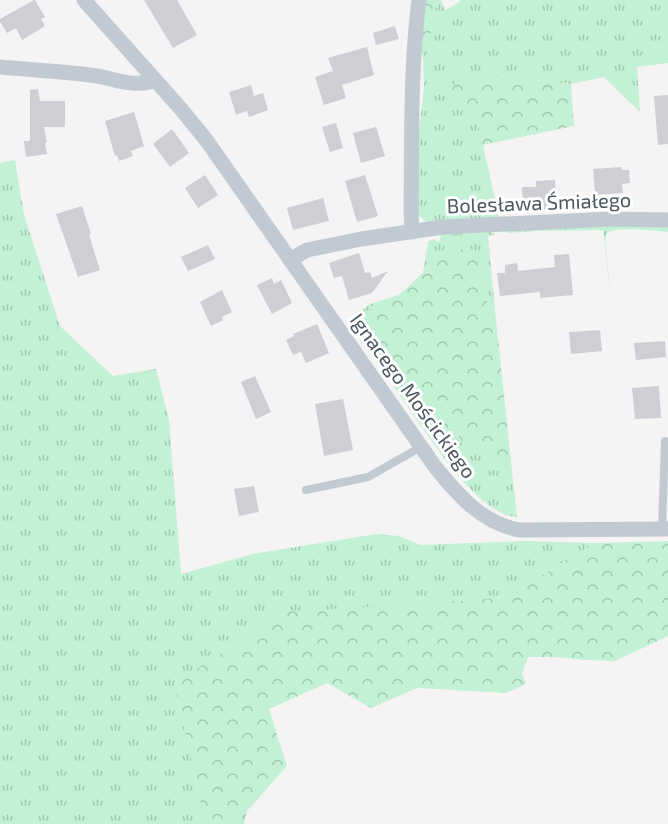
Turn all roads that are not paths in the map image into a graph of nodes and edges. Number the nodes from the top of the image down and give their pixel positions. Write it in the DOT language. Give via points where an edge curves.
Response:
graph roads {
  1 [pos="84,0"];
  2 [pos="419,0"];
  3 [pos="0,67"];
  4 [pos="154,80"];
  5 [pos="668,220"];
  6 [pos="412,232"];
  7 [pos="290,260"];
  8 [pos="665,441"];
  9 [pos="421,447"];
  10 [pos="306,490"];
  11 [pos="665,529"];
  1 -- 4 [label="street, Ignacego Mościckiego"];
  2 -- 6 [label="street" via="413,75"];
  3 -- 4 [label="street" via="92,75 131,83"];
  4 -- 7 [label="street, Ignacego Mościckiego" via="207,141"];
  5 -- 6 [label="street, Bolesława Śmiałego" via="480,225"];
  6 -- 7 [label="street, Bolesława Śmiałego" via="307,250"];
  7 -- 9 [label="street, Ignacego Mościckiego"];
  8 -- 11 [label="lane"];
  9 -- 10 [label="lane" via="368,477"];
  9 -- 11 [label="street, Ignacego Mościckiego" via="472,508 500,525 533,531"];
}
